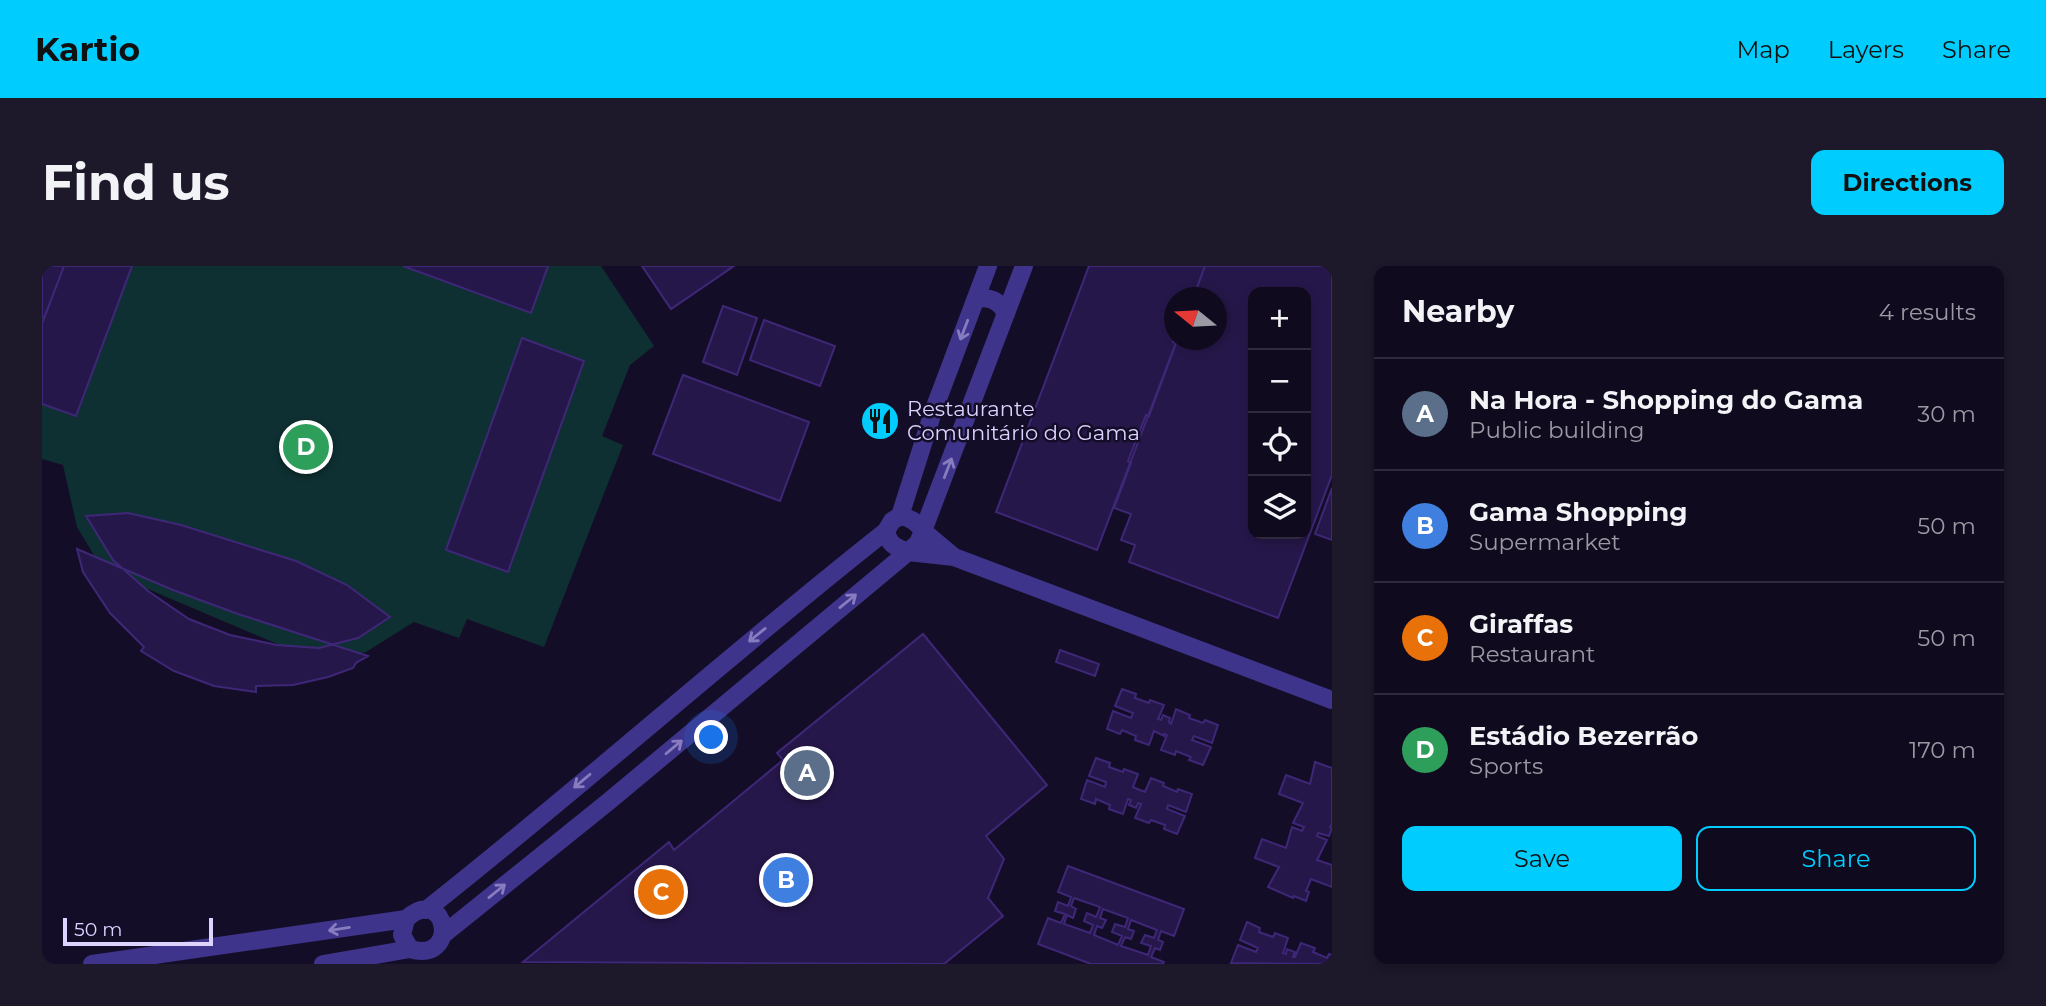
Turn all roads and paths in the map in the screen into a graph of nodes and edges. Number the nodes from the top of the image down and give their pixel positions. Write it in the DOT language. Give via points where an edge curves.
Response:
graph roads {
  1 [pos="988,266"];
  2 [pos="1024,266"];
  3 [pos="975,300"];
  4 [pos="1006,314"];
  5 [pos="900,516"];
  6 [pos="886,531"];
  7 [pos="923,531"];
  8 [pos="908,552"];
  9 [pos="954,557"];
  10 [pos="1332,699"];
  11 [pos="425,910"];
  12 [pos="406,919"];
  13 [pos="444,934"];
  14 [pos="410,948"];
  15 [pos="434,957"];
  16 [pos="92,964"];
  17 [pos="323,964"];
  1 -- 3 [label="street"];
  2 -- 4 [label="street"];
  3 -- 4 [label="street" via="996,301"];
  3 -- 5 [label="street, one-way"];
  7 -- 4 [label="street, one-way"];
  5 -- 6 [label="street"];
  5 -- 7 [label="street" via="918,523"];
  6 -- 8 [label="street" via="893,546"];
  6 -- 11 [label="street, one-way"];
  7 -- 8 [label="street"];
  7 -- 9 [label="street"];
  8 -- 9 [label="street"];
  13 -- 8 [label="street, one-way"];
  9 -- 10 [label="street"];
  11 -- 12 [label="street"];
  11 -- 13 [label="street" via="440,918"];
  12 -- 14 [label="street" via="402,935"];
  12 -- 16 [label="street, one-way"];
  13 -- 15 [label="street"];
  14 -- 15 [label="street"];
  14 -- 17 [label="street"];
}
